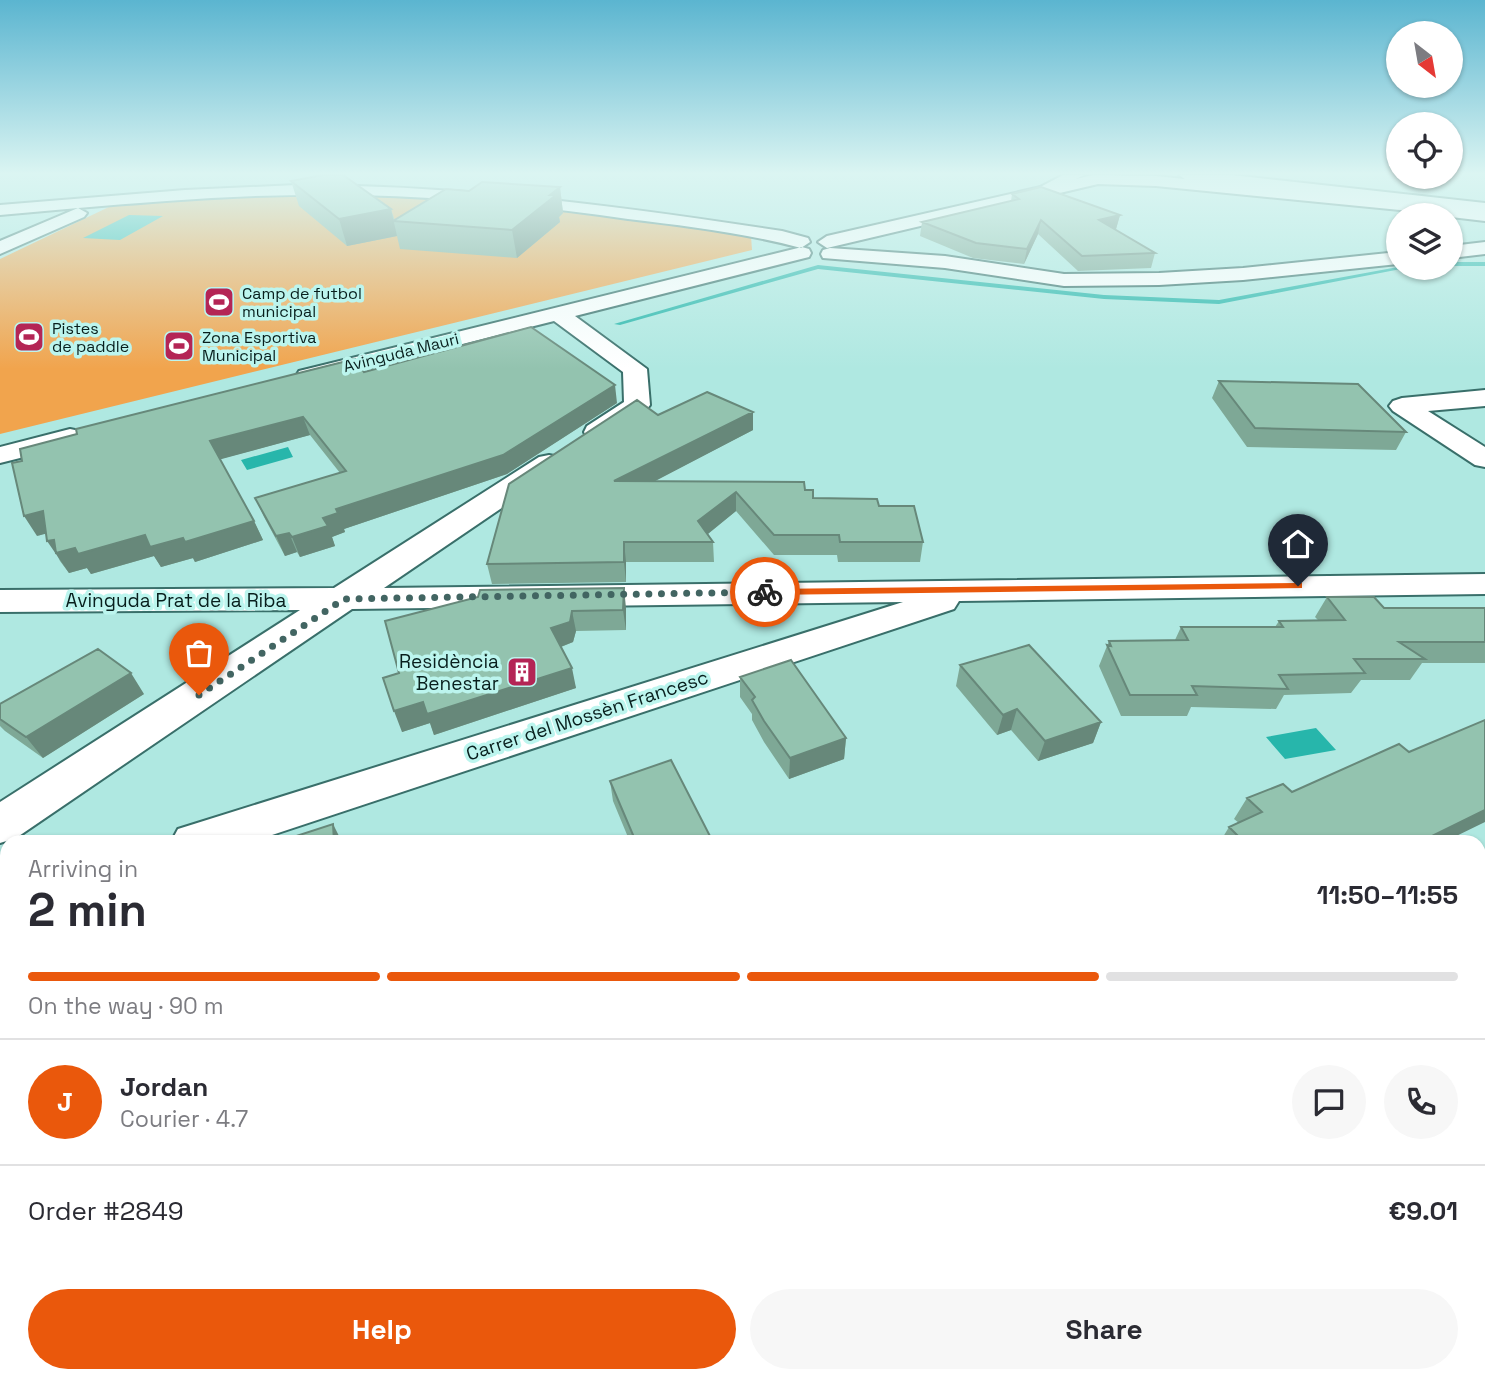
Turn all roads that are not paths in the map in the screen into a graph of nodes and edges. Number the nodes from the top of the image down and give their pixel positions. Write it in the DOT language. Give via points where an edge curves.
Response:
graph roads {
  1 [pos="19,239"];
  2 [pos="787,239"];
  3 [pos="857,239"];
  4 [pos="0,248"];
  5 [pos="801,248"];
  6 [pos="829,248"];
  7 [pos="1485,248"];
  8 [pos="1463,251"];
  9 [pos="1386,259"];
  10 [pos="557,313"];
  11 [pos="284,382"];
  12 [pos="1485,398"];
  13 [pos="94,431"];
  14 [pos="0,455"];
  15 [pos="1485,459"];
  16 [pos="1485,584"];
  17 [pos="980,589"];
  18 [pos="344,599"];
  19 [pos="0,601"];
  20 [pos="0,825"];
  21 [pos="216,835"];
  1 -- 4 [label="street"];
  2 -- 5 [label="street"];
  3 -- 6 [label="street, Avinguda Mauri"];
  5 -- 6 [label="street, Avinguda Mauri"];
  5 -- 10 [label="street, Avinguda Mauri"];
  6 -- 9 [label="street" via="1064,280 1231,275"];
  7 -- 8 [label="street"];
  10 -- 11 [label="street, Avinguda Mauri"];
  10 -- 18 [label="street" via="635,369 637,405"];
  12 -- 15 [label="street" via="1402,405"];
  13 -- 14 [label="street"];
  16 -- 17 [label="street, Avinguda Prat de la Riba"];
  17 -- 18 [label="street, Avinguda Prat de la Riba"];
  17 -- 21 [label="street, Carrer del Mossèn Francesc"];
  18 -- 19 [label="street, Avinguda Prat de la Riba"];
  18 -- 20 [label="street"];
}
